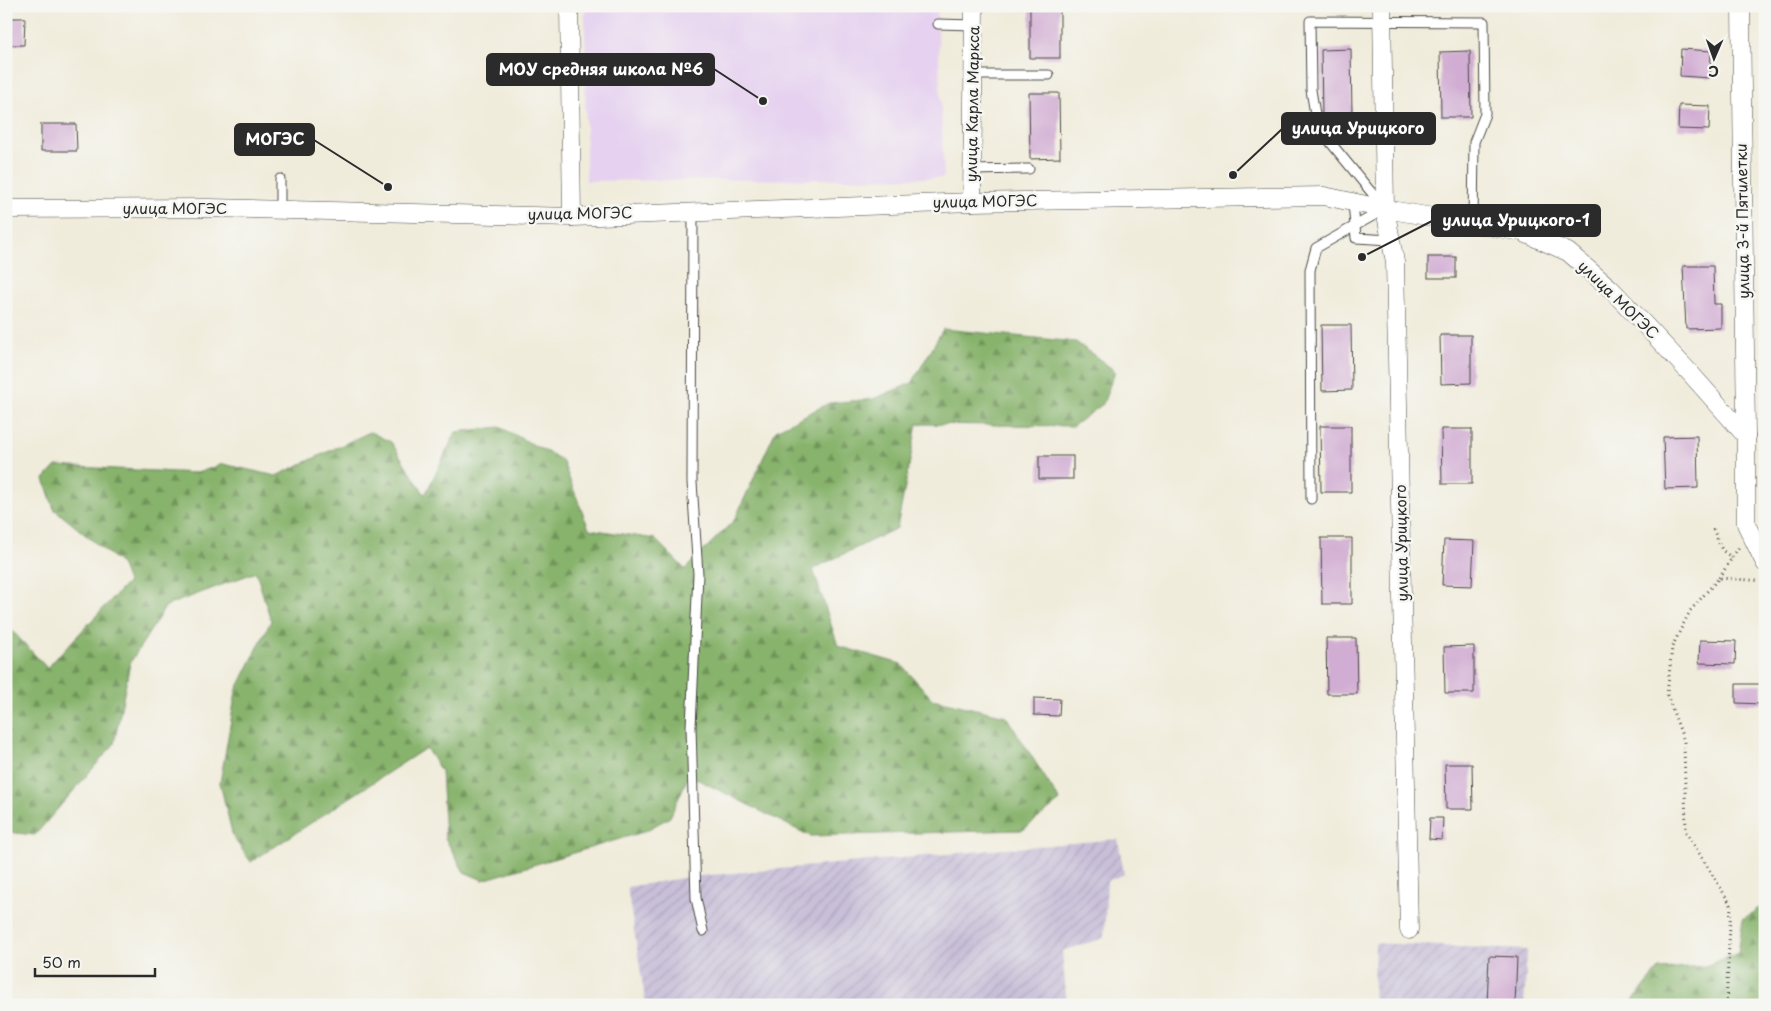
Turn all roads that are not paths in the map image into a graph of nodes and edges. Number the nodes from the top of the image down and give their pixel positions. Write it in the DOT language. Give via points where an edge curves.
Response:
graph roads {
  1 [pos="569,6"];
  2 [pos="974,6"];
  3 [pos="1741,6"];
  4 [pos="1383,13"];
  5 [pos="938,24"];
  6 [pos="974,24"];
  7 [pos="1049,74"];
  8 [pos="974,75"];
  9 [pos="1029,169"];
  10 [pos="972,170"];
  11 [pos="280,179"];
  12 [pos="972,202"];
  13 [pos="1353,202"];
  14 [pos="6,209"];
  15 [pos="1385,209"];
  16 [pos="280,210"];
  17 [pos="693,211"];
  18 [pos="572,216"];
  19 [pos="1473,224"];
  20 [pos="1355,225"];
  21 [pos="1391,240"];
  22 [pos="1746,436"];
  23 [pos="1311,499"];
  24 [pos="1765,563"];
  25 [pos="1409,930"];
  26 [pos="703,931"];
  1 -- 18 [label="street"];
  2 -- 6 [label="street, улица Карла Маркса"];
  3 -- 22 [label="street, улица 3-й Пятилетки"];
  4 -- 15 [label="street, улица Урицкого"];
  4 -- 15 [label="lane" via="1310,21 1311,90 1317,126"];
  4 -- 19 [label="lane" via="1484,22 1486,114 1474,142"];
  5 -- 6 [label="lane"];
  6 -- 8 [label="street, улица Карла Маркса"];
  7 -- 8 [label="lane"];
  8 -- 10 [label="street, улица Карла Маркса"];
  9 -- 10 [label="lane"];
  10 -- 12 [label="street, улица Карла Маркса"];
  11 -- 16 [label="lane"];
  12 -- 13 [label="street, улица МОГЭС" via="1324,196"];
  12 -- 17 [label="street, улица МОГЭС"];
  13 -- 15 [label="street, улица МОГЭС"];
  13 -- 20 [label="lane"];
  14 -- 16 [label="street, улица МОГЭС"];
  15 -- 19 [label="street, улица МОГЭС"];
  15 -- 20 [label="lane"];
  15 -- 21 [label="street, улица Урицкого"];
  16 -- 18 [label="street, улица МОГЭС"];
  17 -- 18 [label="street, улица МОГЭС"];
  17 -- 26 [label="lane" via="692,482 698,574 691,727 696,898"];
  19 -- 22 [label="street, улица МОГЭС" via="1522,232 1568,252 1611,289"];
  20 -- 21 [label="lane" via="1356,238"];
  20 -- 23 [label="lane" via="1316,248 1310,270"];
  21 -- 25 [label="street, улица Урицкого" via="1396,262"];
  22 -- 24 [label="street" via="1746,524"];
}
